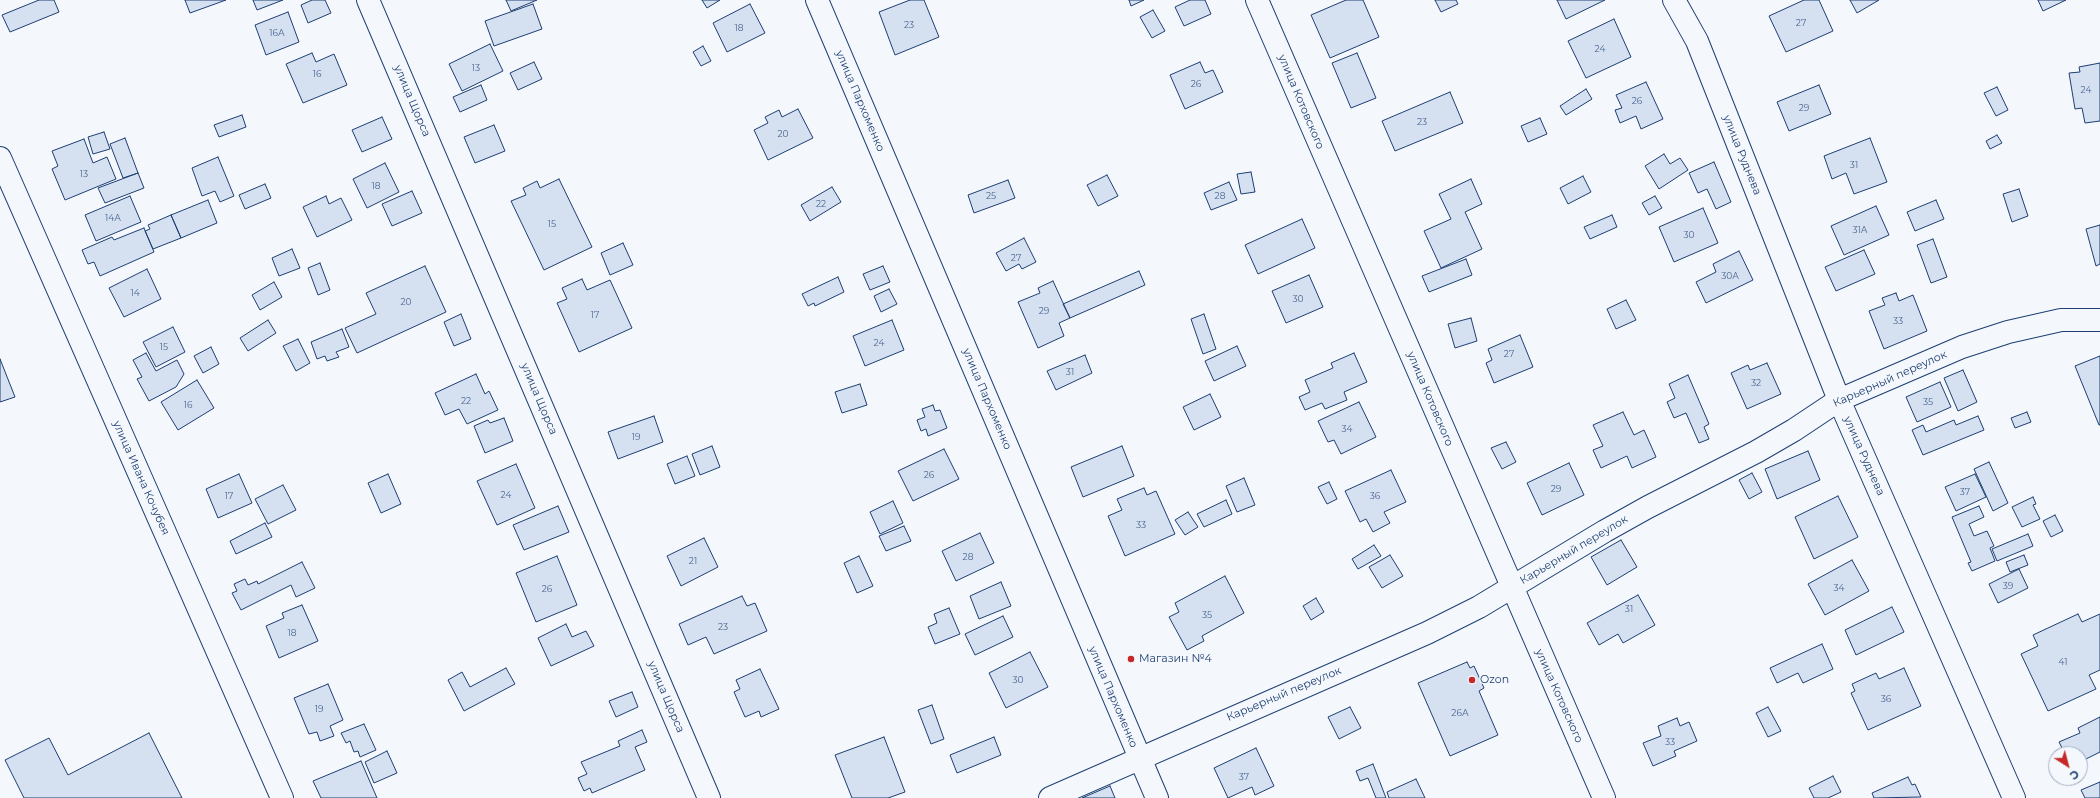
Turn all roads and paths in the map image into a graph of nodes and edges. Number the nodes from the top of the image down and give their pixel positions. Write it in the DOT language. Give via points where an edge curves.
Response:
graph roads {
  1 [pos="368,0"];
  2 [pos="817,0"];
  3 [pos="1257,0"];
  4 [pos="1674,0"];
  5 [pos="0,158"];
  6 [pos="2100,320"];
  7 [pos="1839,400"];
  8 [pos="1512,588"];
  9 [pos="1139,757"];
  10 [pos="282,798"];
  11 [pos="709,798"];
  12 [pos="1050,798"];
  13 [pos="1157,798"];
  14 [pos="1604,798"];
  15 [pos="2014,798"];
  1 -- 11 [label="street, улица Щорса"];
  2 -- 9 [label="street, улица Пархоменко"];
  3 -- 8 [label="street, улица Котовского"];
  4 -- 7 [label="street, улица Руднева" via="1697,41"];
  5 -- 10 [label="street, улица Ивана Кочубея"];
  6 -- 7 [label="street, Карьерный переулок" via="2061,320 2008,332 1962,348"];
  7 -- 8 [label="street, Карьерный переулок" via="1775,441 1648,507"];
  7 -- 15 [label="street, улица Руднева"];
  8 -- 9 [label="street, Карьерный переулок" via="1479,608 1427,633"];
  8 -- 14 [label="street, улица Котовского"];
  9 -- 12 [label="street, Карьерный переулок"];
  9 -- 13 [label="street, улица Пархоменко"];
}
